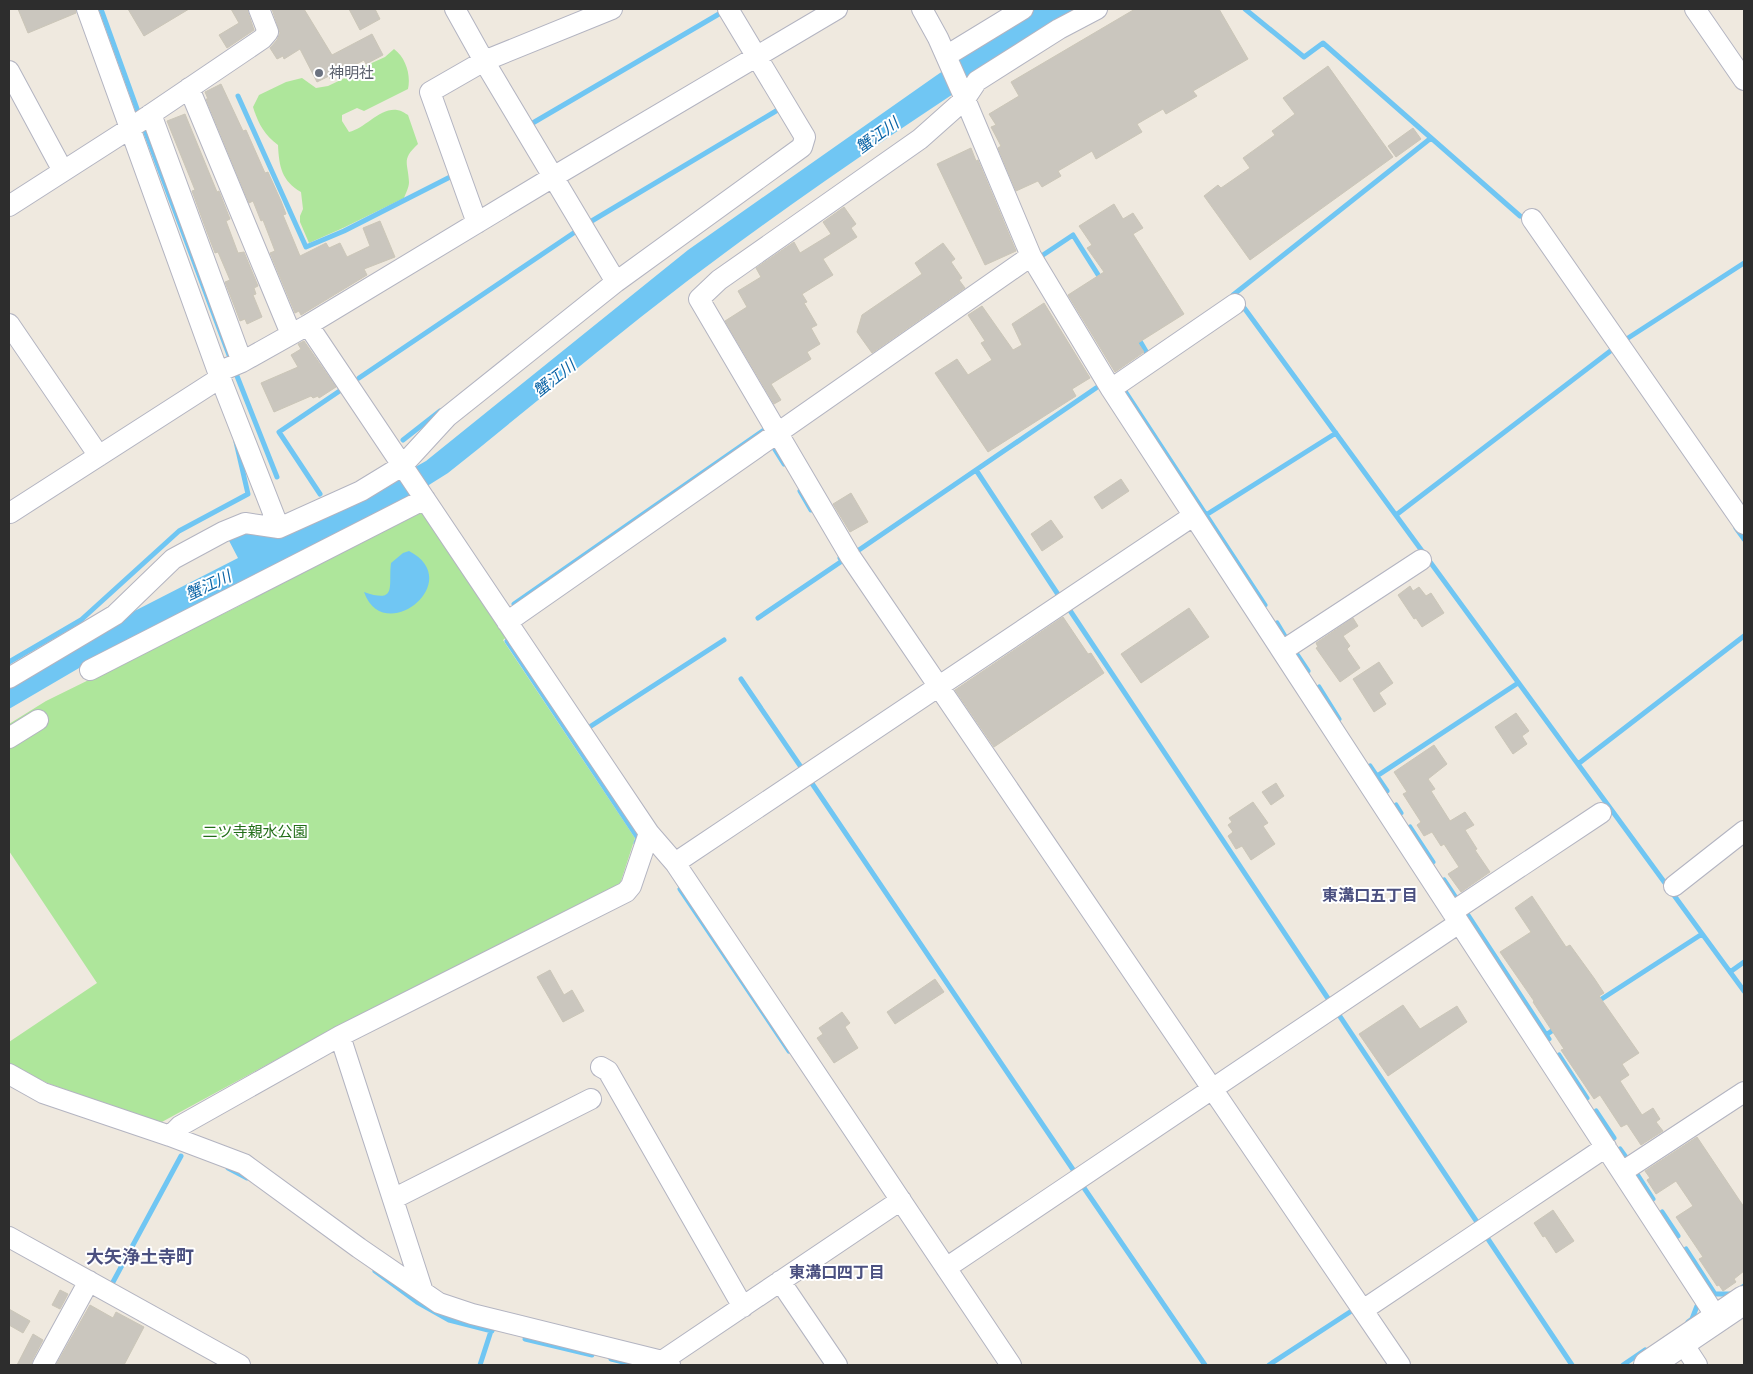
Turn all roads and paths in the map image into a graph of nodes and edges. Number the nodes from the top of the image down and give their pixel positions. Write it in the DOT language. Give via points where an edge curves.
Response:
graph roads {
  1 [pos="87,9"];
  2 [pos="260,9"];
  3 [pos="454,9"];
  4 [pos="612,9"];
  5 [pos="728,9"];
  6 [pos="837,9"];
  7 [pos="1023,9"];
  8 [pos="1097,9"];
  9 [pos="1695,9"];
  10 [pos="926,12"];
  11 [pos="757,56"];
  12 [pos="947,59"];
  13 [pos="484,61"];
  14 [pos="9,71"];
  15 [pos="1744,80"];
  16 [pos="189,88"];
  17 [pos="963,96"];
  18 [pos="140,121"];
  19 [pos="63,171"];
  20 [pos="552,177"];
  21 [pos="9,206"];
  22 [pos="1532,219"];
  23 [pos="477,222"];
  24 [pos="1031,256"];
  25 [pos="616,282"];
  26 [pos="1234,304"];
  27 [pos="9,324"];
  28 [pos="299,330"];
  29 [pos="229,369"];
  30 [pos="1111,389"];
  31 [pos="778,434"];
  32 [pos="99,456"];
  33 [pos="402,466"];
  34 [pos="425,499"];
  35 [pos="10,513"];
  36 [pos="1193,516"];
  37 [pos="1744,524"];
  38 [pos="279,528"];
  39 [pos="1421,560"];
  40 [pos="508,622"];
  41 [pos="1282,651"];
  42 [pos="90,670"];
  43 [pos="9,678"];
  44 [pos="939,686"];
  45 [pos="38,720"];
  46 [pos="9,738"];
  47 [pos="1601,813"];
  48 [pos="1744,831"];
  49 [pos="649,833"];
  50 [pos="675,864"];
  51 [pos="1674,886"];
  52 [pos="1456,918"];
  53 [pos="340,1036"];
  54 [pos="601,1067"];
  55 [pos="9,1074"];
  56 [pos="1213,1090"];
  57 [pos="1744,1092"];
  58 [pos="591,1099"];
  59 [pos="170,1136"];
  60 [pos="1606,1147"];
  61 [pos="1622,1172"];
  62 [pos="393,1199"];
  63 [pos="901,1200"];
  64 [pos="9,1237"];
  65 [pos="946,1268"];
  66 [pos="780,1281"];
  67 [pos="89,1282"];
  68 [pos="423,1292"];
  69 [pos="1744,1300"];
  70 [pos="743,1307"];
  71 [pos="1363,1310"];
  72 [pos="1717,1318"];
  73 [pos="1682,1342"];
  74 [pos="666,1363"];
  75 [pos="43,1365"];
  76 [pos="240,1365"];
  77 [pos="837,1365"];
  78 [pos="1011,1365"];
  79 [pos="1400,1365"];
  80 [pos="1648,1365"];
  81 [pos="1698,1365"];
  1 -- 18 [label="street"];
  2 -- 16 [label="street" via="268,32 262,39"];
  3 -- 13 [label="street"];
  4 -- 13 [label="street"];
  5 -- 11 [label="street"];
  6 -- 11 [label="street"];
  7 -- 12 [label="street"];
  8 -- 17 [label="street" via="977,81"];
  9 -- 15 [label="street"];
  10 -- 12 [label="street"];
  11 -- 20 [label="street"];
  11 -- 25 [label="street" via="805,137 802,147"];
  12 -- 17 [label="street"];
  13 -- 20 [label="street"];
  13 -- 23 [label="street" via="430,92"];
  14 -- 19 [label="street"];
  16 -- 18 [label="street"];
  16 -- 28 [label="street"];
  17 -- 24 [label="street"];
  17 -- 31 [label="street" via="920,139 719,280 699,299"];
  18 -- 19 [label="street"];
  18 -- 29 [label="street"];
  19 -- 21 [label="street"];
  20 -- 23 [label="street"];
  20 -- 25 [label="street"];
  22 -- 37 [label="street"];
  23 -- 28 [label="street"];
  24 -- 30 [label="street"];
  24 -- 31 [label="street"];
  25 -- 33 [label="street" via="447,417"];
  26 -- 30 [label="street"];
  27 -- 32 [label="street"];
  28 -- 29 [label="street"];
  28 -- 33 [label="street"];
  29 -- 32 [label="street"];
  29 -- 38 [label="street"];
  30 -- 36 [label="street"];
  31 -- 40 [label="street"];
  31 -- 44 [label="street" via="850,556"];
  32 -- 35 [label="street"];
  33 -- 34 [label="street"];
  33 -- 38 [label="street" via="361,491"];
  34 -- 40 [label="street"];
  34 -- 42 [label="street"];
  36 -- 41 [label="street"];
  36 -- 44 [label="street"];
  38 -- 43 [label="street" via="245,523 182,554 116,615"];
  39 -- 41 [label="street"];
  40 -- 49 [label="street"];
  41 -- 52 [label="street"];
  44 -- 50 [label="street"];
  44 -- 56 [label="street"];
  45 -- 46 [label="street"];
  47 -- 52 [label="street"];
  48 -- 51 [label="street"];
  49 -- 50 [label="street"];
  49 -- 53 [label="street" via="626,892"];
  50 -- 63 [label="street"];
  52 -- 56 [label="street"];
  52 -- 60 [label="street"];
  53 -- 59 [label="street" via="180,1126"];
  53 -- 62 [label="street"];
  54 -- 70 [label="street" via="608,1071"];
  55 -- 59 [label="street" via="43,1093"];
  56 -- 65 [label="street"];
  56 -- 71 [label="street"];
  57 -- 61 [label="street"];
  58 -- 62 [label="street"];
  59 -- 68 [label="street" via="244,1164"];
  60 -- 61 [label="street"];
  60 -- 71 [label="street"];
  61 -- 72 [label="street"];
  62 -- 68 [label="street"];
  63 -- 65 [label="street"];
  63 -- 66 [label="street"];
  64 -- 67 [label="street"];
  65 -- 78 [label="street"];
  66 -- 70 [label="street"];
  66 -- 77 [label="street"];
  67 -- 75 [label="street"];
  67 -- 76 [label="street"];
  68 -- 74 [label="street" via="439,1302 472,1314"];
  69 -- 72 [label="street"];
  70 -- 74 [label="street"];
  71 -- 79 [label="street"];
  72 -- 73 [label="street"];
  73 -- 80 [label="street"];
  73 -- 81 [label="street"];
}
